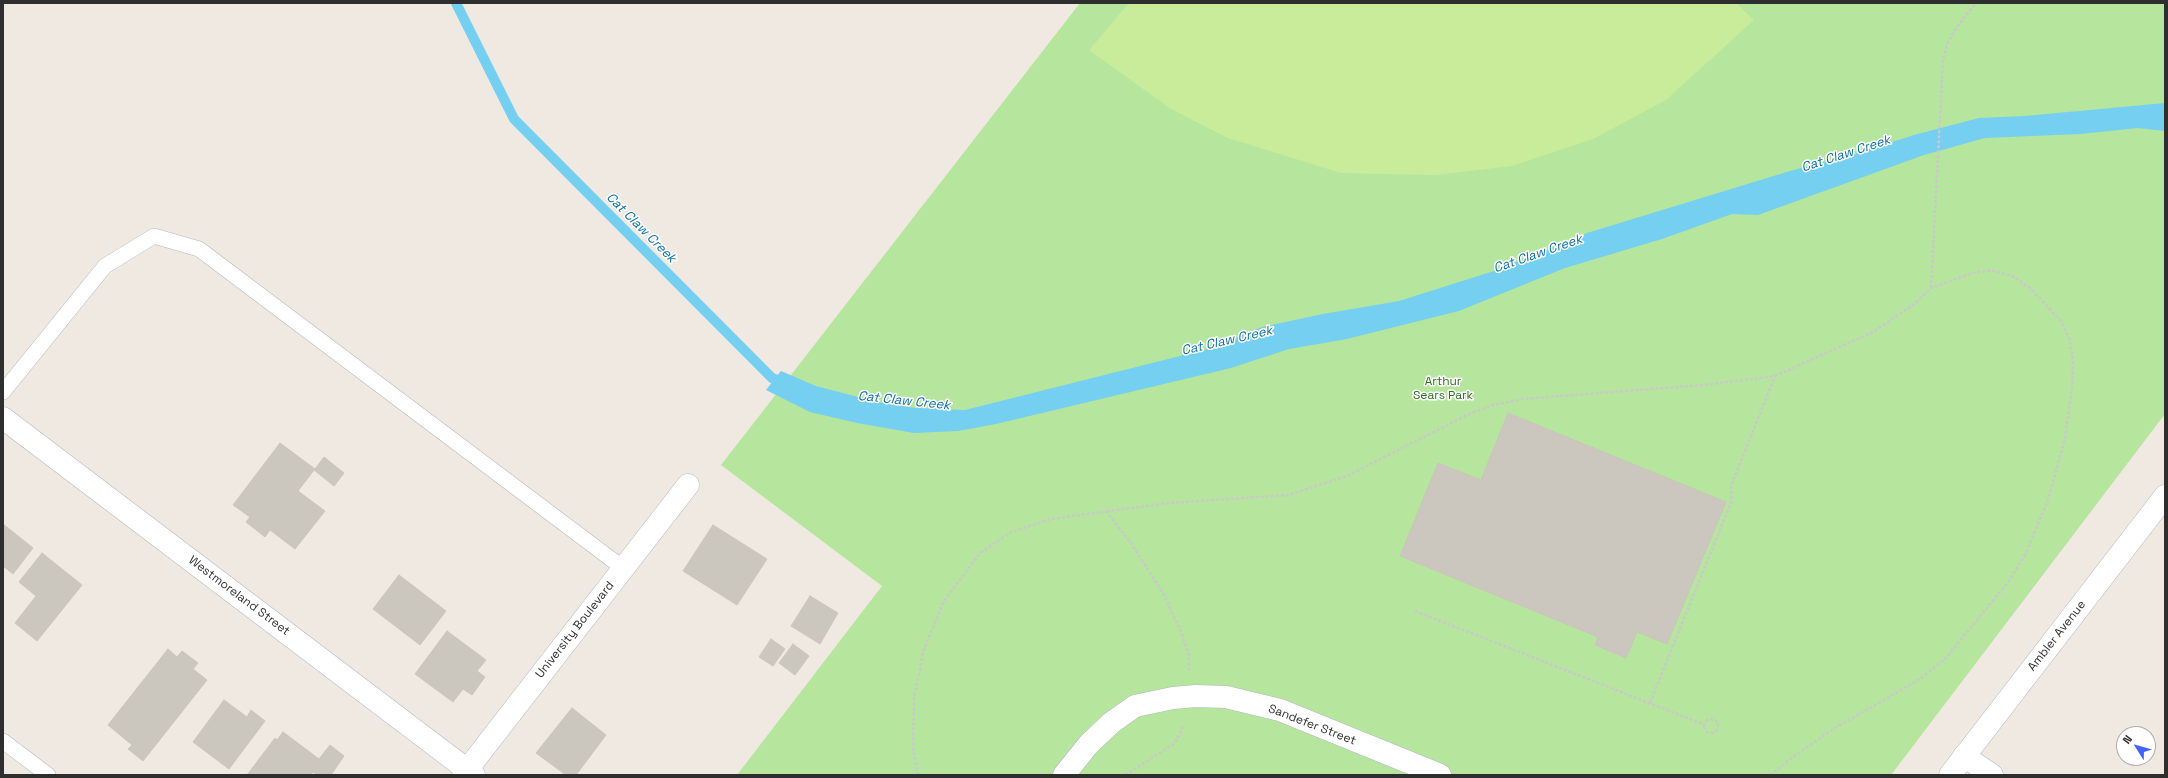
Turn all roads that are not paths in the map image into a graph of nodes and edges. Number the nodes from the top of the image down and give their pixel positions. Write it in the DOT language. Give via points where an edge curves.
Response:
graph roads {
  1 [pos="3,392"];
  2 [pos="3,418"];
  3 [pos="688,485"];
  4 [pos="2165,496"];
  5 [pos="623,568"];
  6 [pos="3,741"];
  7 [pos="1964,756"];
  8 [pos="468,773"];
  9 [pos="48,775"];
  10 [pos="1064,775"];
  11 [pos="1440,775"];
  12 [pos="1950,775"];
  13 [pos="1992,775"];
  1 -- 5 [label="lane" via="105,266 154,236 199,249"];
  2 -- 8 [label="street, Westmoreland Street"];
  3 -- 5 [label="street, University Boulevard"];
  4 -- 7 [label="street, Ambler Avenue"];
  5 -- 8 [label="street, University Boulevard"];
  6 -- 9 [label="lane"];
  7 -- 12 [label="street, Ambler Avenue"];
  7 -- 13 [label="street"];
  10 -- 11 [label="street, Sandefer Street" via="1088,745 1134,706 1196,696 1226,697 1280,710"];
}
